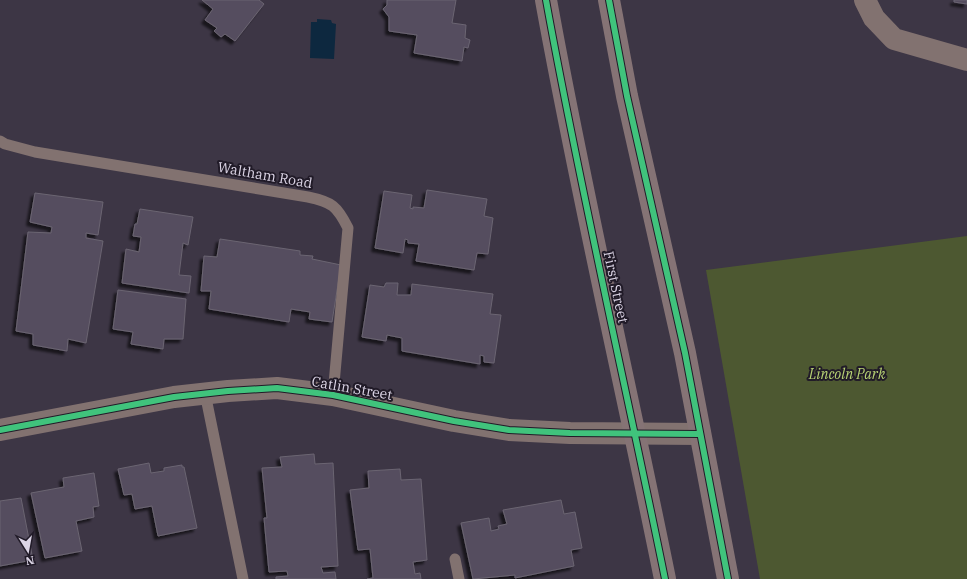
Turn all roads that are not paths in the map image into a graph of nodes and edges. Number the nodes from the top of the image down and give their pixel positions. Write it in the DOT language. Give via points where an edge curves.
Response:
graph roads {
  1 [pos="546,0"];
  2 [pos="609,0"];
  3 [pos="864,0"];
  4 [pos="967,60"];
  5 [pos="0,141"];
  6 [pos="205,393"];
  7 [pos="333,395"];
  8 [pos="0,430"];
  9 [pos="636,434"];
  10 [pos="700,434"];
  11 [pos="455,559"];
  12 [pos="243,579"];
  13 [pos="459,579"];
  14 [pos="664,579"];
  15 [pos="728,579"];
  1 -- 9 [label="main road, First Street" via="566,110"];
  2 -- 10 [label="main road" via="627,96 685,353"];
  3 -- 4 [label="street" via="874,18 894,39"];
  5 -- 7 [label="lane, Waltham Road" via="34,152 326,201 340,212 348,228"];
  6 -- 7 [label="street, Catlin Street" via="277,388"];
  6 -- 8 [label="street, Catlin Street"];
  6 -- 12 [label="lane"];
  7 -- 9 [label="street, Catlin Street" via="509,430"];
  9 -- 10 [label="street, Catlin Street"];
  9 -- 14 [label="main road, First Street"];
  10 -- 15 [label="main road"];
  11 -- 13 [label="lane"];
}
